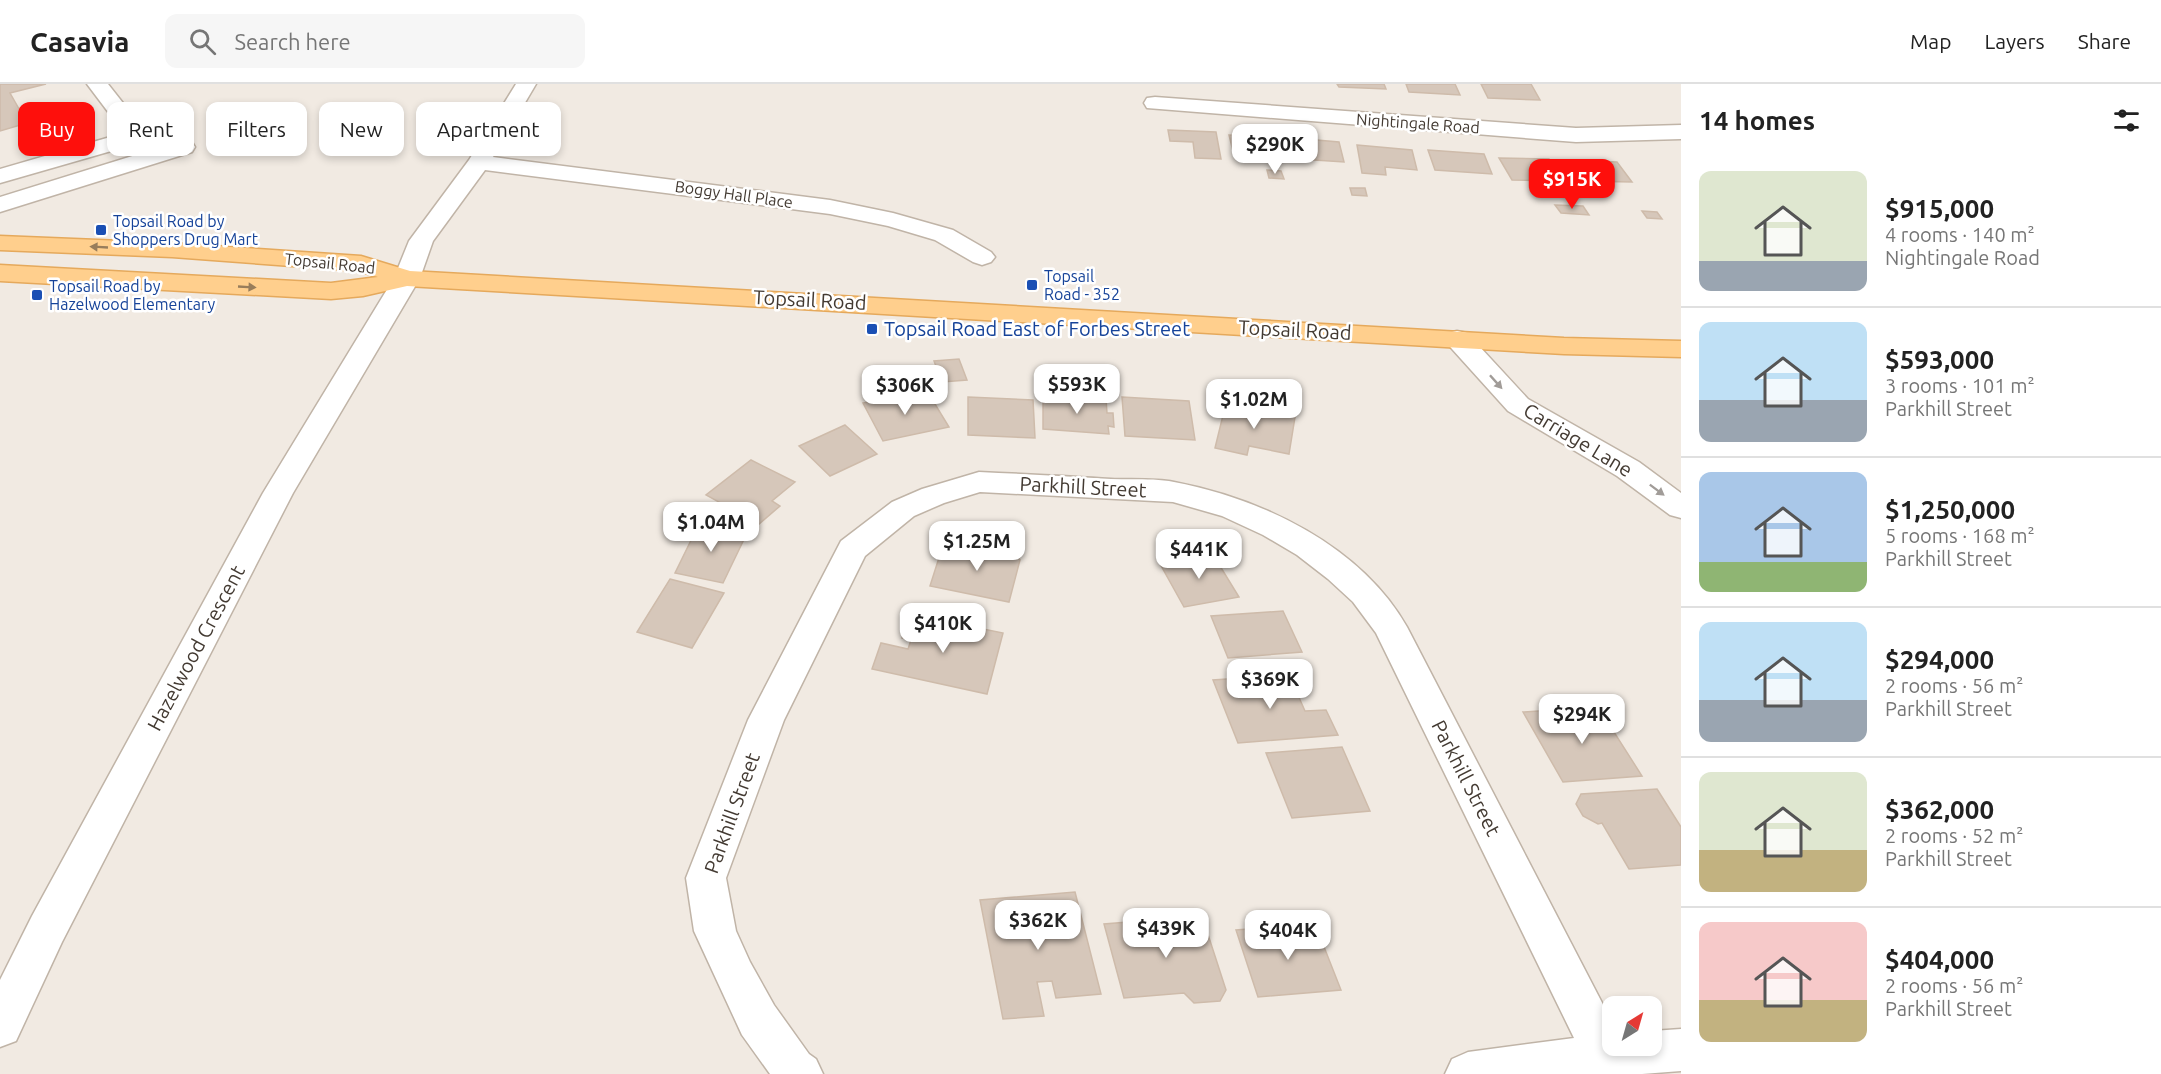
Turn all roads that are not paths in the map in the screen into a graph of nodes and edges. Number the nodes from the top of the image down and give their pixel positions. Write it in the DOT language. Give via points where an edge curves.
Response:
graph roads {
  1 [pos="97,84"];
  2 [pos="526,84"];
  3 [pos="1155,103"];
  4 [pos="1681,132"];
  5 [pos="155,156"];
  6 [pos="479,162"];
  7 [pos="0,176"];
  8 [pos="0,205"];
  9 [pos="0,243"];
  10 [pos="982,257"];
  11 [pos="0,273"];
  12 [pos="407,278"];
  13 [pos="1457,339"];
  14 [pos="1681,349"];
  15 [pos="1681,508"];
  16 [pos="0,1026"];
  17 [pos="1602,1047"];
  18 [pos="1681,1050"];
  19 [pos="1662,1051"];
  20 [pos="1602,1056"];
  21 [pos="800,1074"];
  22 [pos="1468,1074"];
  1 -- 7 [label="street" via="138,136"];
  2 -- 6 [label="street, Hazelwood Crescent"];
  3 -- 4 [label="street, Nightingale Road" via="1576,135"];
  5 -- 8 [label="street"];
  6 -- 10 [label="street, Boggy Hall Place" via="830,207 944,235"];
  6 -- 12 [label="street, Hazelwood Crescent" via="421,241"];
  12 -- 9 [label="main road, Topsail Road, one-way" via="361,264 172,250"];
  11 -- 12 [label="main road, Topsail Road, one-way" via="331,291"];
  12 -- 13 [label="main road, Topsail Road"];
  12 -- 16 [label="street, Hazelwood Crescent" via="278,493 47,929"];
  13 -- 14 [label="main road, Topsail Road"];
  13 -- 15 [label="street, Carriage Lane, one-way" via="1518,405 1628,469"];
  17 -- 21 [label="street, Parkhill Street" via="1390,627 1365,594 1308,547 1233,508 1173,492 980,483 903,509 852,549 766,720 705,878 715,931 735,976 758,1020"];
  18 -- 19 [label="street"];
  20 -- 22 [label="street"];
}
